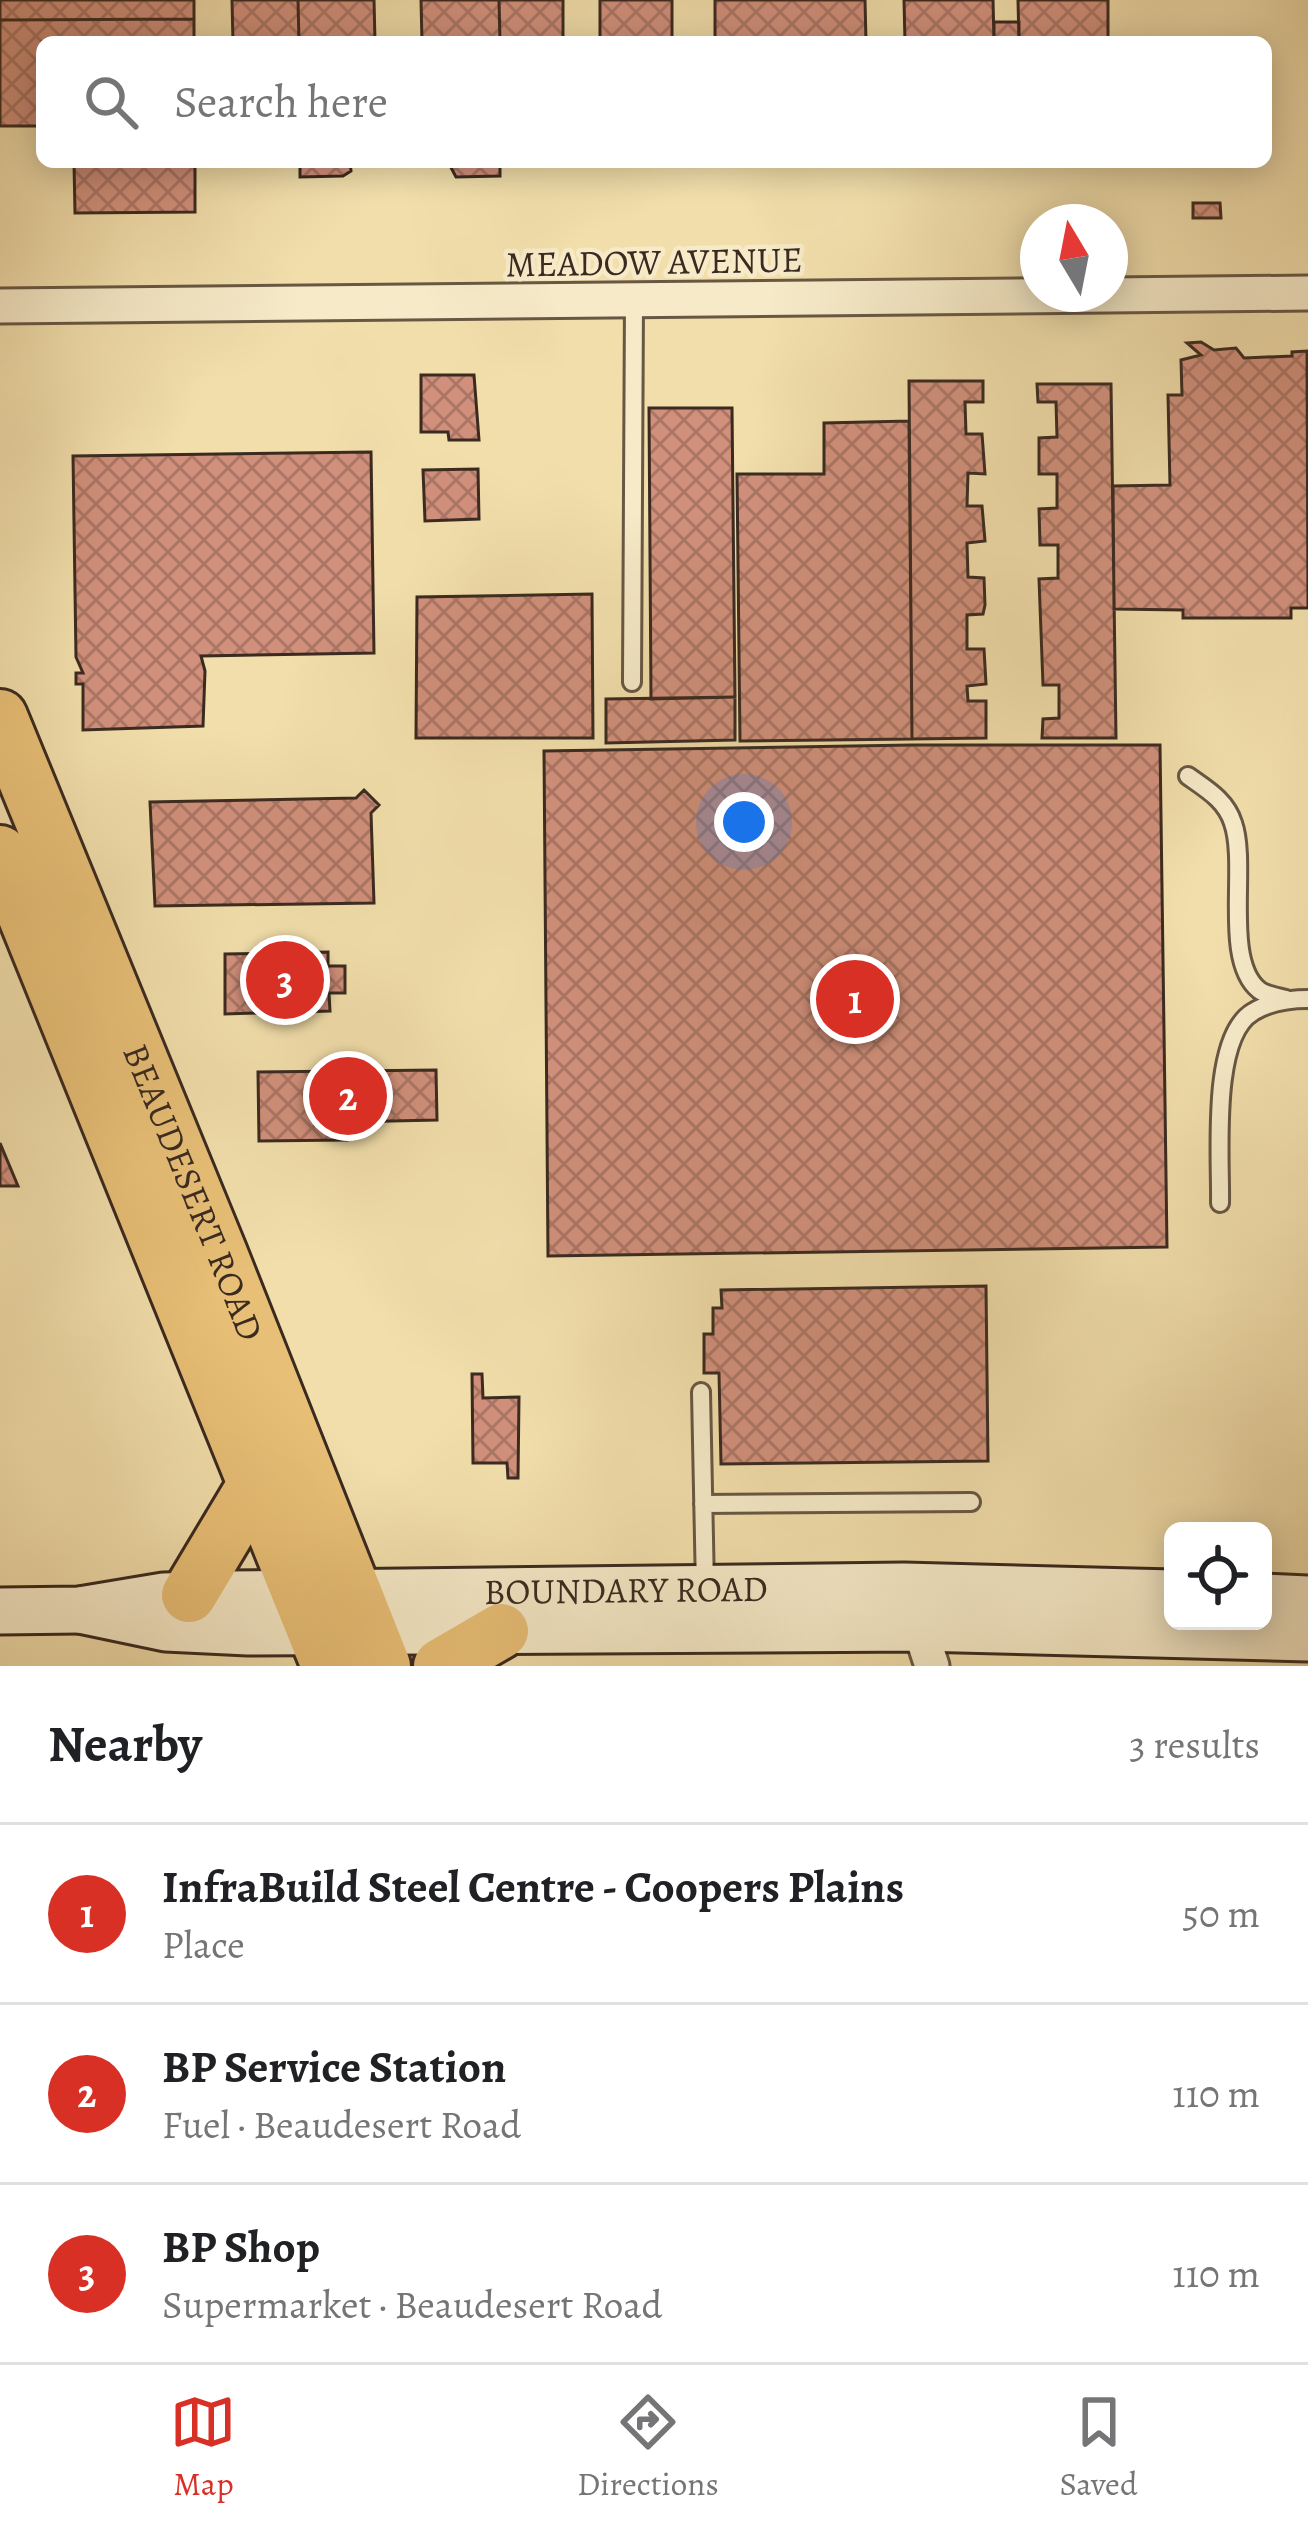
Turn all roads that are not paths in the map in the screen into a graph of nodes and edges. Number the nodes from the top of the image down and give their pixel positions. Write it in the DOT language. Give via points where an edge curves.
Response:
graph roads {
  1 [pos="1308,293"];
  2 [pos="634,301"];
  3 [pos="0,306"];
  4 [pos="632,682"];
  5 [pos="0,717"];
  6 [pos="1188,776"];
  7 [pos="16,854"];
  8 [pos="1286,999"];
  9 [pos="1308,999"];
  10 [pos="1220,1203"];
  11 [pos="701,1392"];
  12 [pos="256,1483"];
  13 [pos="971,1502"];
  14 [pos="703,1504"];
  15 [pos="904,1586"];
  16 [pos="705,1588"];
  17 [pos="1164,1593"];
  18 [pos="189,1595"];
  19 [pos="1272,1597"];
  20 [pos="1308,1599"];
  21 [pos="80,1610"];
  22 [pos="0,1611"];
  23 [pos="343,1630"];
  24 [pos="501,1631"];
  25 [pos="1308,1638"];
  26 [pos="926,1647"];
  27 [pos="441,1666"];
  1 -- 2 [label="street, MEADOW AVENUE"];
  2 -- 3 [label="street, MEADOW AVENUE"];
  2 -- 4 [label="lane"];
  5 -- 7 [label="highway, BEAUDESERT ROAD"];
  6 -- 8 [label="lane" via="1221,800 1233,822 1247,970 1259,990"];
  7 -- 12 [label="highway, BEAUDESERT ROAD"];
  7 -- 23 [label="highway, BEAUDESERT ROAD"];
  8 -- 9 [label="lane"];
  8 -- 10 [label="lane" via="1250,1013 1234,1034 1223,1086"];
  11 -- 14 [label="lane"];
  12 -- 18 [label="highway"];
  12 -- 23 [label="highway, BEAUDESERT ROAD"];
  13 -- 14 [label="lane"];
  14 -- 16 [label="lane"];
  15 -- 16 [label="main road, BOUNDARY ROAD"];
  15 -- 17 [label="main road, BOUNDARY ROAD"];
  15 -- 26 [label="street"];
  16 -- 23 [label="main road, BOUNDARY ROAD"];
  18 -- 21 [label="main road, BOUNDARY ROAD"];
  18 -- 23 [label="main road, BOUNDARY ROAD"];
  19 -- 20 [label="main road"];
  21 -- 22 [label="main road, BOUNDARY ROAD"];
  21 -- 23 [label="main road, BOUNDARY ROAD" via="166,1628"];
  23 -- 24 [label="main road, BOUNDARY ROAD"];
  24 -- 26 [label="main road, BOUNDARY ROAD"];
  24 -- 27 [label="highway"];
  25 -- 26 [label="main road, BOUNDARY ROAD"];
}
